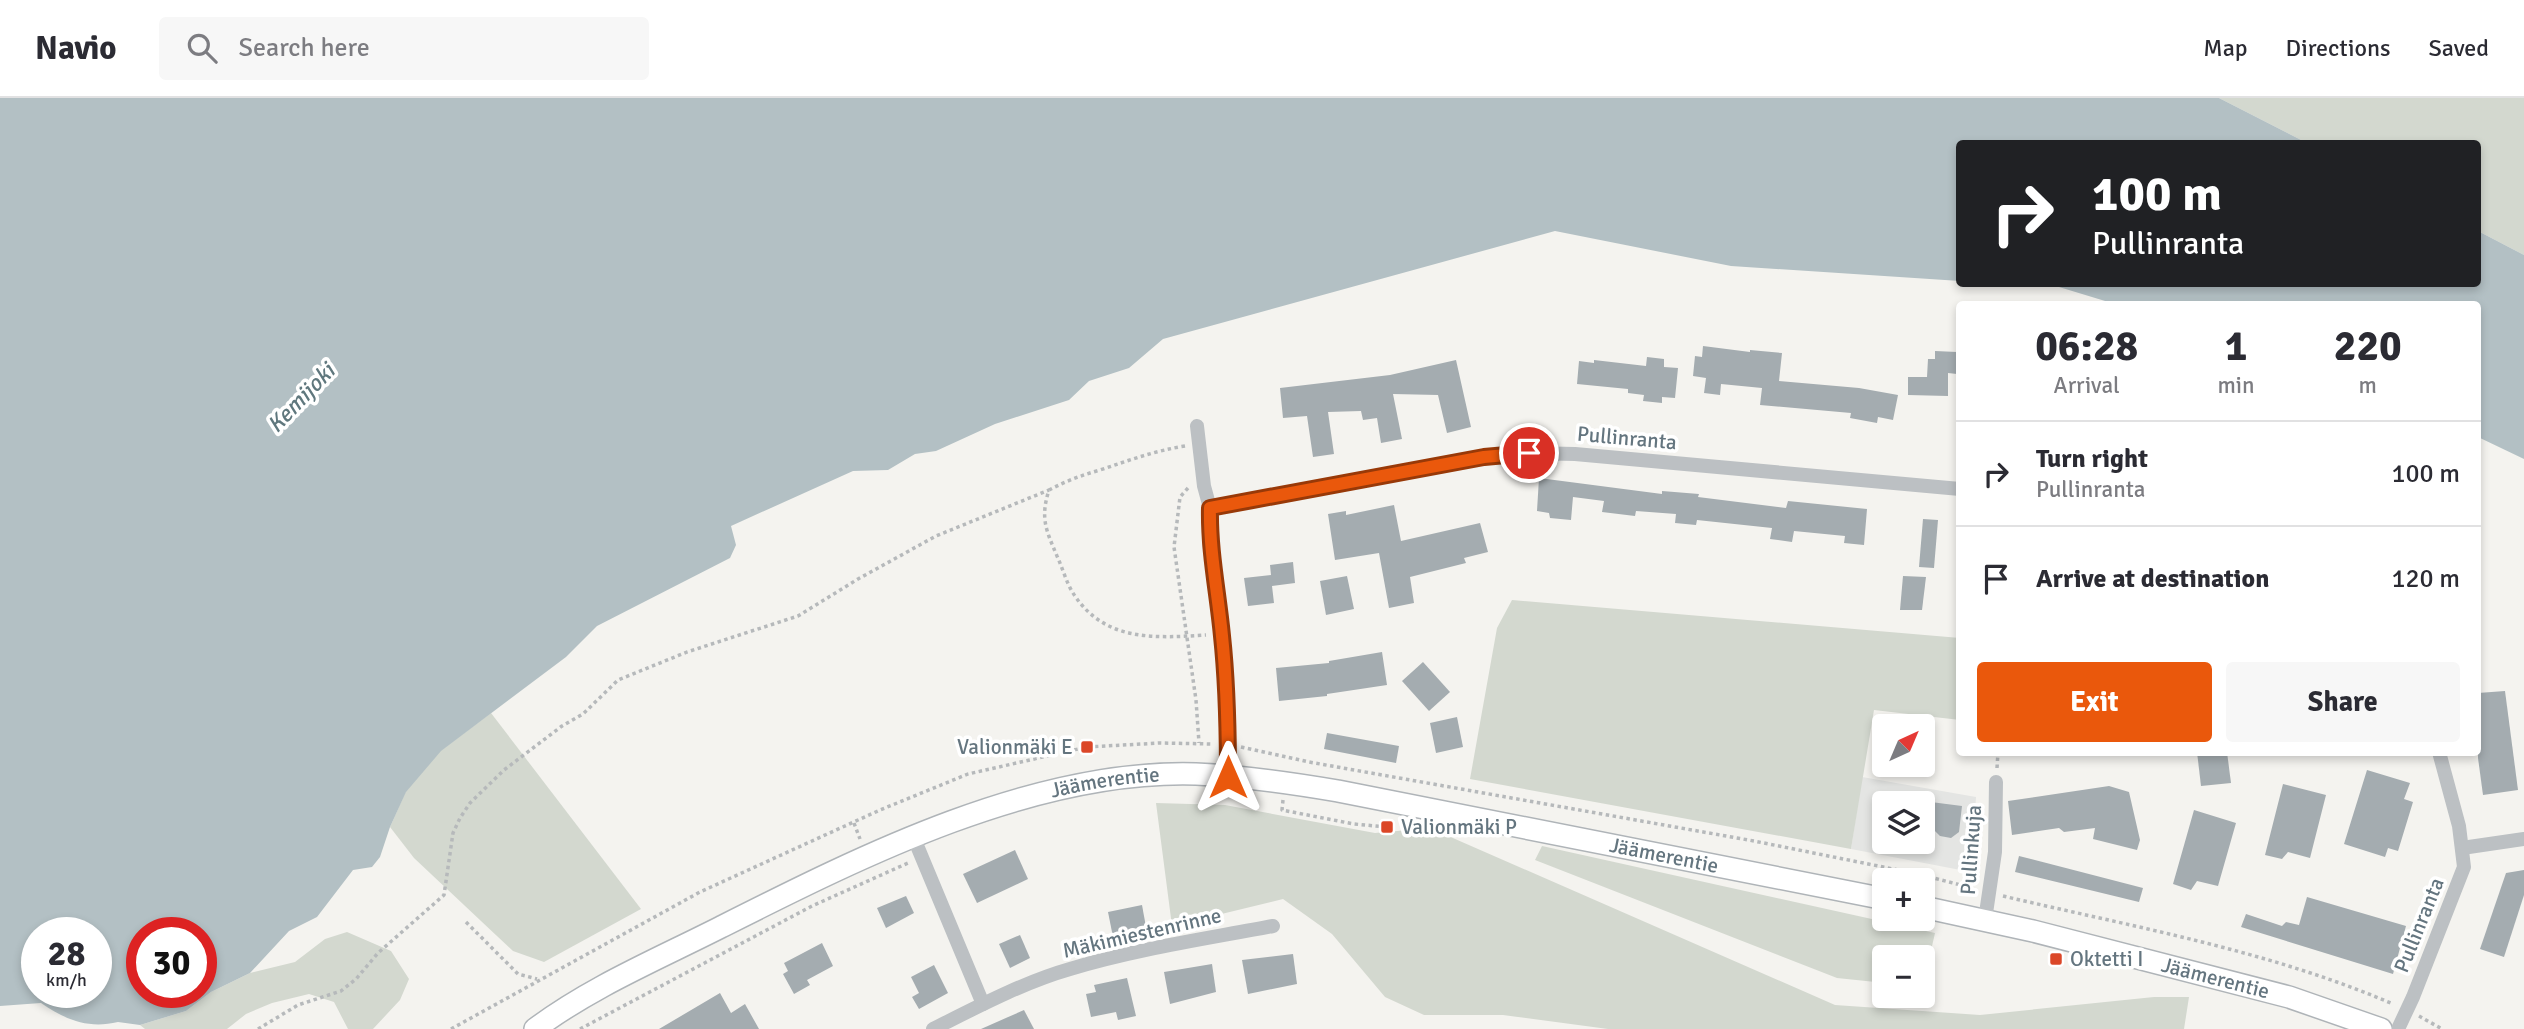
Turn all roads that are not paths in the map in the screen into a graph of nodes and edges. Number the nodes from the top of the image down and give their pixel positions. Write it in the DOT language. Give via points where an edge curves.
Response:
graph roads {
  1 [pos="1198,426"];
  2 [pos="1956,489"];
  3 [pos="1210,508"];
  4 [pos="2440,756"];
  5 [pos="1228,777"];
  6 [pos="1996,782"];
  7 [pos="913,836"];
  8 [pos="2524,839"];
  9 [pos="2462,848"];
  10 [pos="1872,895"];
  11 [pos="1935,909"];
  12 [pos="1985,920"];
  13 [pos="1273,926"];
  14 [pos="983,1004"];
  15 [pos="535,1029"];
  16 [pos="933,1029"];
  17 [pos="2381,1029"];
  18 [pos="2398,1029"];
  1 -- 3 [label="street"];
  2 -- 3 [label="street, Pullinranta" via="1529,453 1484,457"];
  3 -- 5 [label="street" via="1209,542 1228,698"];
  4 -- 9 [label="street, Pullinranta"];
  5 -- 7 [label="main road, Jäämerentie" via="1098,781 1047,792"];
  5 -- 10 [label="main road, Jäämerentie" via="1351,793"];
  6 -- 12 [label="street, Pullinkuja" via="1996,839"];
  7 -- 14 [label="street"];
  7 -- 15 [label="main road, Jäämerentie" via="629,974 557,1012"];
  8 -- 9 [label="street"];
  9 -- 18 [label="street, Pullinranta" via="2461,878"];
  11 -- 12 [label="main road, Jäämerentie"];
  12 -- 17 [label="main road, Jäämerentie" via="2289,997"];
  13 -- 14 [label="street, Mäkimiestenrinne" via="1067,969"];
  14 -- 16 [label="street, Mäkimiestenrinne"];
}
